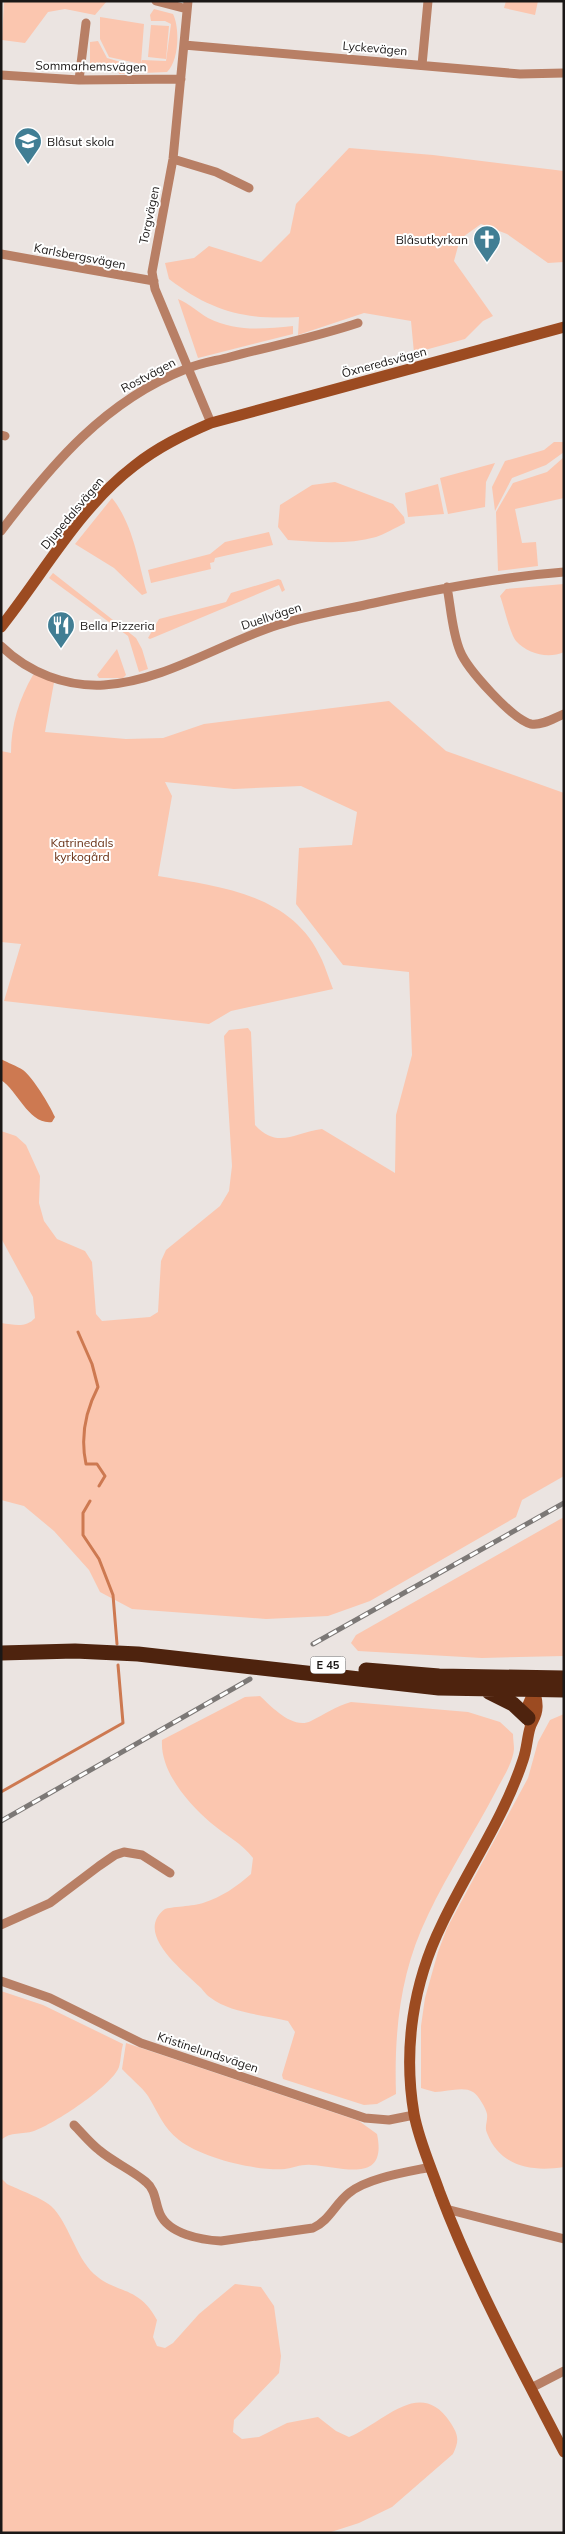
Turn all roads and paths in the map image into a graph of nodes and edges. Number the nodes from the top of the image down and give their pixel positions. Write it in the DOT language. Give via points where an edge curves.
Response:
graph roads {
  1 [pos="156,1"];
  2 [pos="428,1"];
  3 [pos="188,5"];
  4 [pos="86,23"];
  5 [pos="184,45"];
  6 [pos="422,65"];
  7 [pos="564,73"];
  8 [pos="1,75"];
  9 [pos="181,79"];
  10 [pos="79,80"];
  11 [pos="173,159"];
  12 [pos="249,188"];
  13 [pos="1,254"];
  14 [pos="154,281"];
  15 [pos="358,323"];
  16 [pos="564,327"];
  17 [pos="187,368"];
  18 [pos="211,423"];
  19 [pos="1,531"];
  20 [pos="564,572"];
  21 [pos="447,587"];
  22 [pos="1,627"];
  23 [pos="1,646"];
  24 [pos="564,714"];
  25 [pos="1,1643"];
  26 [pos="1,1653"];
  27 [pos="564,1678"];
  28 [pos="534,1684"];
  29 [pos="483,1690"];
  30 [pos="564,1690"];
  31 [pos="529,1722"];
  32 [pos="170,1873"];
  33 [pos="1,1925"];
  34 [pos="1,1981"];
  35 [pos="414,2115"];
  36 [pos="74,2125"];
  37 [pos="431,2167"];
  38 [pos="446,2209"];
  39 [pos="564,2239"];
  40 [pos="564,2371"];
  41 [pos="531,2388"];
  42 [pos="564,2452"];
  1 -- 3 [label="street"];
  2 -- 6 [label="street"];
  3 -- 5 [label="street, Torgvägen"];
  4 -- 10 [label="street"];
  5 -- 6 [label="street, Lyckevägen"];
  5 -- 9 [label="street, Torgvägen"];
  6 -- 7 [label="street, Lyckevägen" via="520,74"];
  8 -- 10 [label="street, Sommarhemsvägen"];
  9 -- 10 [label="street, Sommarhemsvägen"];
  9 -- 11 [label="street, Torgvägen"];
  11 -- 12 [label="street" via="216,172"];
  11 -- 14 [label="street, Torgvägen" via="152,263"];
  13 -- 14 [label="street, Karlsbergsvägen"];
  14 -- 17 [label="street, Torgvägen"];
  15 -- 17 [label="street, Rostvägen"];
  16 -- 18 [label="street, Öxneredsvägen"];
  17 -- 18 [label="street, Torgvägen"];
  17 -- 19 [label="street, Rostvägen" via="139,392 85,433 47,471"];
  18 -- 22 [label="street, Djupedalsvägen" via="156,450 116,482 88,512"];
  20 -- 21 [label="street, Duellvägen"];
  21 -- 23 [label="street, Duellvägen" via="278,625 151,676 125,683 90,685 49,677 14,658"];
  21 -- 24 [label="street" via="454,635 475,676 530,724"];
  25 -- 28 [label="highway, E 45" via="116,1643 385,1672"];
  26 -- 29 [label="highway, E 45" via="75,1651 138,1654 410,1685"];
  27 -- 28 [label="highway, E 45"];
  28 -- 29 [label="highway, E 45"];
  28 -- 30 [label="highway, E 45"];
  28 -- 31 [label="street" via="538,1706"];
  29 -- 31 [label="highway" via="513,1704"];
  31 -- 35 [label="street" via="524,1759 511,1791 441,1925 422,1969 410,2055"];
  32 -- 33 [label="street" via="142,1855 132,1852 114,1855 50,1903"];
  34 -- 35 [label="street, Kristinelundsvägen" via="50,1998 141,2043 365,2118 389,2120"];
  35 -- 37 [label="street"];
  36 -- 37 [label="street" via="99,2151 151,2187 160,2215 168,2223 186,2234 209,2240 313,2228 356,2188"];
  37 -- 38 [label="street"];
  38 -- 39 [label="street"];
  38 -- 41 [label="street"];
  40 -- 41 [label="street"];
  41 -- 42 [label="street"];
}
